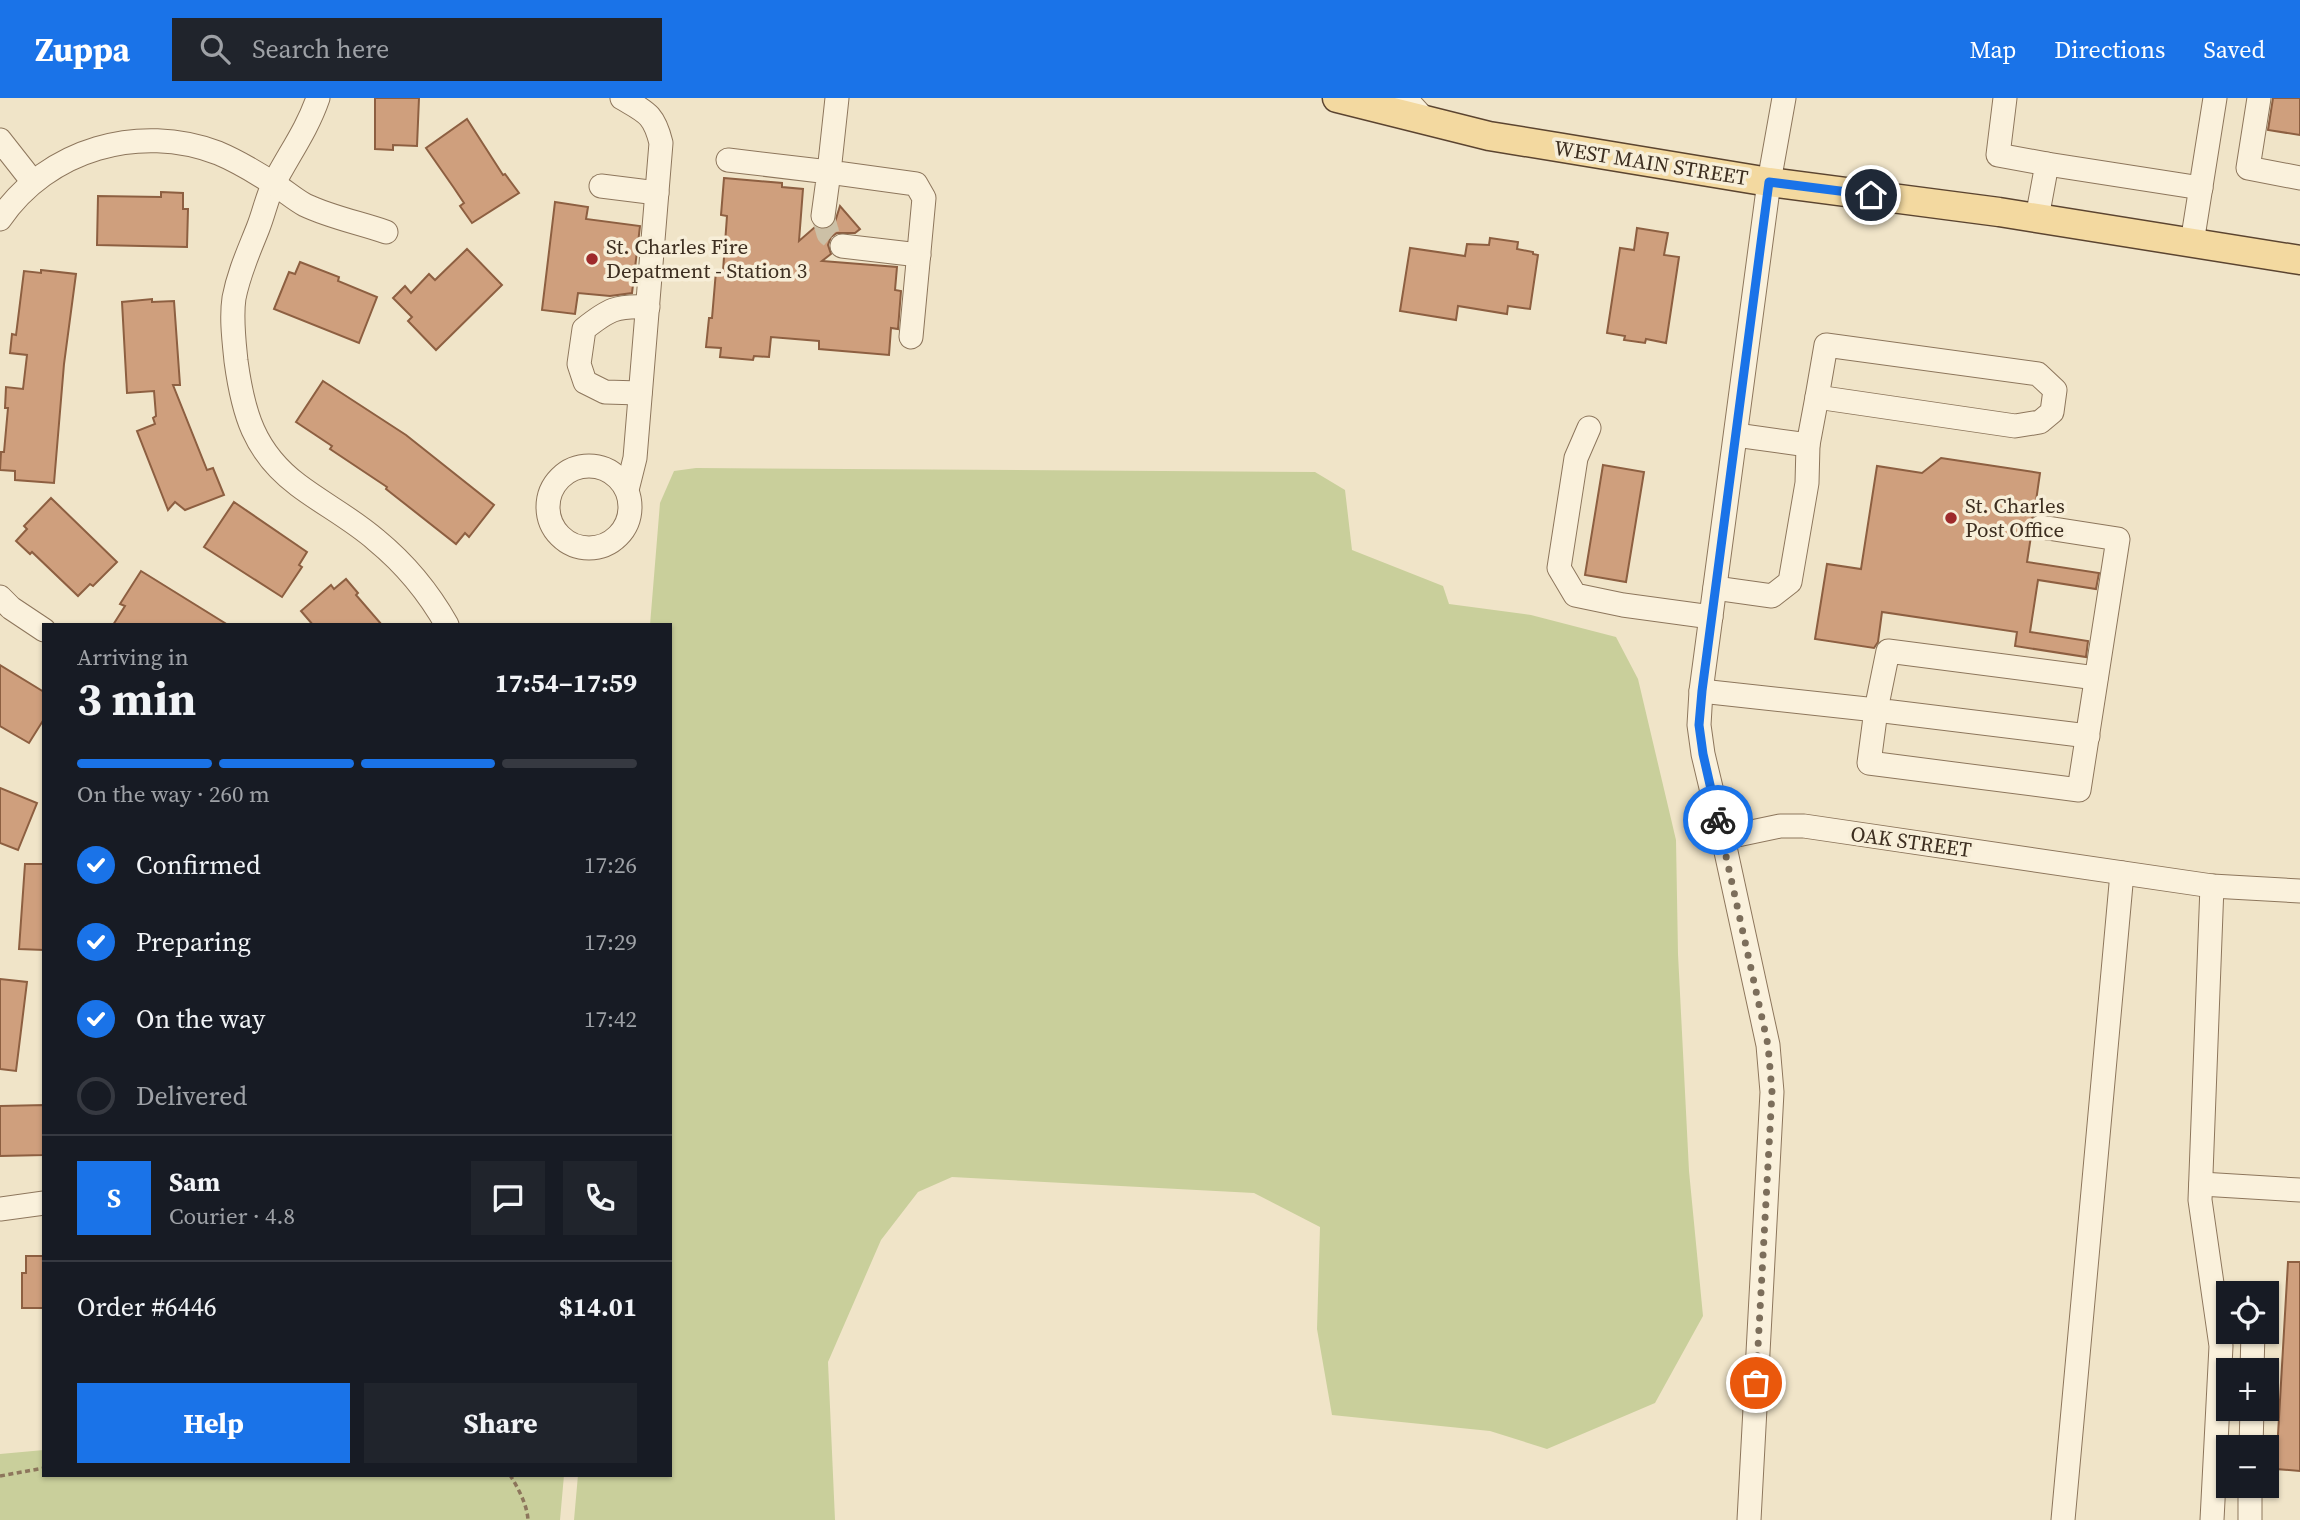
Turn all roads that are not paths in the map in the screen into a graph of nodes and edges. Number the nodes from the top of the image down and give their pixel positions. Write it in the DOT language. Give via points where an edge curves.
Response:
graph roads {
  1 [pos="318,98"];
  2 [pos="622,98"];
  3 [pos="837,98"];
  4 [pos="1337,98"];
  5 [pos="1405,98"];
  6 [pos="1784,98"];
  7 [pos="2005,98"];
  8 [pos="2215,98"];
  9 [pos="2259,98"];
  10 [pos="1426,121"];
  11 [pos="0,140"];
  12 [pos="728,160"];
  13 [pos="2047,164"];
  14 [pos="829,172"];
  15 [pos="2300,178"];
  16 [pos="33,182"];
  17 [pos="1769,182"];
  18 [pos="274,184"];
  19 [pos="601,186"];
  20 [pos="2201,188"];
  21 [pos="657,193"];
  22 [pos="822,216"];
  23 [pos="2038,218"];
  24 [pos="0,219"];
  25 [pos="386,232"];
  26 [pos="2192,243"];
  27 [pos="842,246"];
  28 [pos="919,255"];
  29 [pos="2300,260"];
  30 [pos="648,307"];
  31 [pos="911,337"];
  32 [pos="640,393"];
  33 [pos="1817,397"];
  34 [pos="1589,428"];
  35 [pos="1735,435"];
  36 [pos="1808,445"];
  37 [pos="627,490"];
  38 [pos="2040,527"];
  39 [pos="1715,588"];
  40 [pos="0,597"];
  41 [pos="1711,617"];
  42 [pos="446,623"];
  43 [pos="42,629"];
  44 [pos="2096,678"];
  45 [pos="1702,691"];
  46 [pos="1876,710"];
  47 [pos="2088,736"];
  48 [pos="1723,838"];
  49 [pos="2122,873"];
  50 [pos="2212,886"];
  51 [pos="2300,891"];
  52 [pos="2201,1184"];
  53 [pos="2300,1190"];
  54 [pos="42,1203"];
  55 [pos="0,1209"];
  56 [pos="2218,1281"];
  57 [pos="2221,1344"];
  58 [pos="2250,1498"];
  59 [pos="1749,1520"];
  60 [pos="2063,1520"];
  61 [pos="2213,1520"];
  62 [pos="2250,1520"];
  1 -- 18 [label="street"];
  2 -- 21 [label="street" via="647,112 656,123 661,143"];
  3 -- 14 [label="street"];
  4 -- 10 [label="main road, WEST MAIN STREET"];
  5 -- 10 [label="street"];
  6 -- 17 [label="street"];
  7 -- 13 [label="street" via="1998,155"];
  8 -- 20 [label="street"];
  9 -- 15 [label="street" via="2248,168"];
  10 -- 17 [label="main road, WEST MAIN STREET" via="1489,136"];
  11 -- 16 [label="street"];
  12 -- 14 [label="street"];
  13 -- 20 [label="street"];
  13 -- 23 [label="street"];
  14 -- 22 [label="street"];
  14 -- 28 [label="street" via="916,184 924,198"];
  16 -- 18 [label="street" via="86,152 148,141 217,153"];
  16 -- 24 [label="street"];
  17 -- 23 [label="main road, WEST MAIN STREET"];
  17 -- 35 [label="street"];
  18 -- 25 [label="street" via="305,205"];
  18 -- 42 [label="street" via="244,257 234,300 234,345 247,421 278,468 376,540 422,587"];
  19 -- 21 [label="street"];
  20 -- 26 [label="street"];
  21 -- 30 [label="street"];
  23 -- 26 [label="main road, WEST MAIN STREET"];
  26 -- 29 [label="main road, WEST MAIN STREET"];
  27 -- 28 [label="street"];
  28 -- 31 [label="street"];
  30 -- 32 [label="street"];
  30 -- 32 [label="street" via="623,306 584,329 579,364 585,382 604,392"];
  32 -- 37 [label="street" via="635,457"];
  33 -- 33 [label="street" via="2015,426 2040,422 2052,412 2055,390 2038,374 1826,345"];
  33 -- 36 [label="street"];
  34 -- 41 [label="street" via="1576,458 1559,568 1575,595"];
  35 -- 36 [label="street"];
  35 -- 39 [label="street"];
  36 -- 39 [label="street" via="1807,484 1790,582 1772,596"];
  38 -- 44 [label="street" via="2118,538"];
  39 -- 41 [label="street"];
  40 -- 43 [label="street"];
  41 -- 45 [label="street"];
  44 -- 46 [label="street" via="1888,651"];
  44 -- 47 [label="street"];
  45 -- 46 [label="street"];
  45 -- 48 [label="street" via="1699,725 1703,754"];
  46 -- 47 [label="street"];
  46 -- 47 [label="street" via="1869,763 2079,790"];
  48 -- 49 [label="street, OAK STREET" via="1780,826 1804,826"];
  48 -- 59 [label="street" via="1768,1045 1772,1092"];
  49 -- 50 [label="street, OAK STREET"];
  49 -- 60 [label="street"];
  50 -- 51 [label="street, OAK STREET"];
  50 -- 52 [label="street"];
  52 -- 53 [label="street"];
  52 -- 56 [label="street" via="2200,1200"];
  54 -- 55 [label="street"];
  57 -- 61 [label="street"];
  58 -- 62 [label="street"];
}
